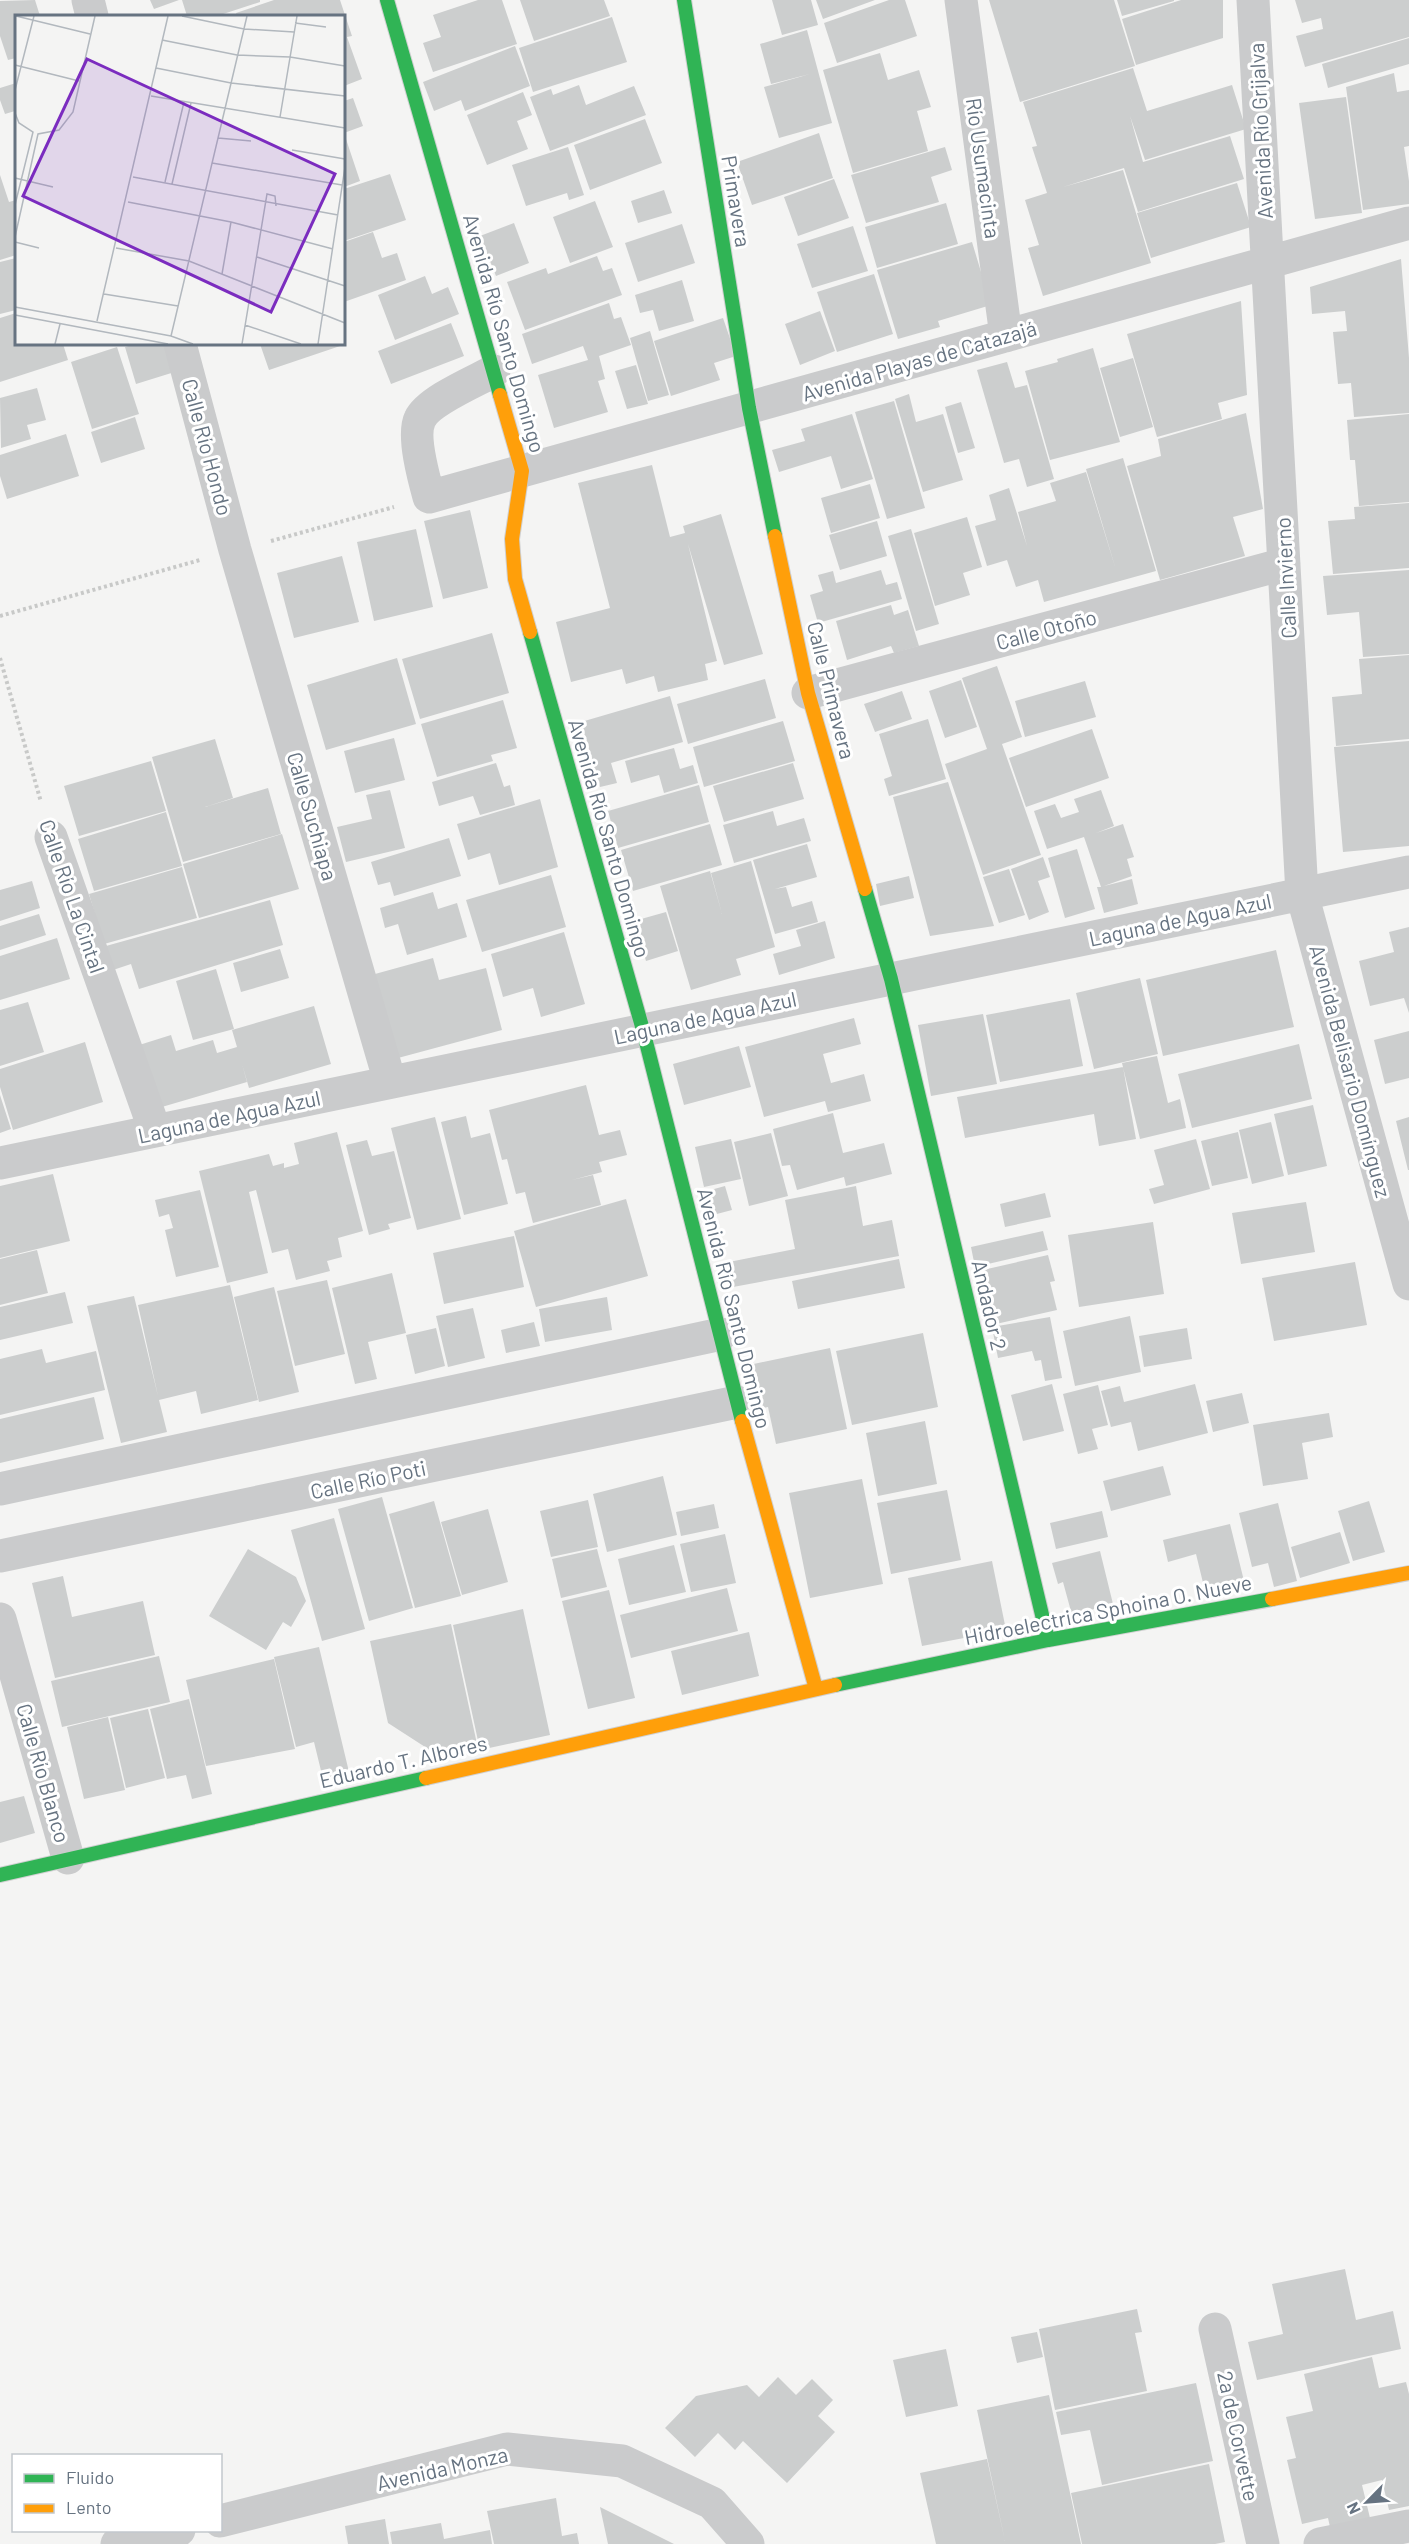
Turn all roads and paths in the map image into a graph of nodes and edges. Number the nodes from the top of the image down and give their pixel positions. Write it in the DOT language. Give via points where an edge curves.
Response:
graph roads {
  1 [pos="88,0"];
  2 [pos="387,0"];
  3 [pos="684,0"];
  4 [pos="961,0"];
  5 [pos="1252,0"];
  6 [pos="93,15"];
  7 [pos="1409,223"];
  8 [pos="1267,262"];
  9 [pos="1006,336"];
  10 [pos="180,345"];
  11 [pos="494,371"];
  12 [pos="749,408"];
  13 [pos="522,471"];
  14 [pos="235,550"];
  15 [pos="1284,564"];
  16 [pos="0,658"];
  17 [pos="808,693"];
  18 [pos="51,837"];
  19 [pos="1409,872"];
  20 [pos="1302,894"];
  21 [pos="891,979"];
  22 [pos="643,1030"];
  23 [pos="390,1082"];
  24 [pos="155,1131"];
  25 [pos="0,1163"];
  26 [pos="1409,1284"];
  27 [pos="721,1334"];
  28 [pos="737,1402"];
  29 [pos="0,1490"];
  30 [pos="0,1556"];
  31 [pos="1409,1573"];
  32 [pos="0,1619"];
  33 [pos="1048,1640"];
  34 [pos="816,1689"];
  35 [pos="68,1858"];
  36 [pos="0,1875"];
  37 [pos="1215,2329"];
  38 [pos="222,2520"];
  39 [pos="1409,2526"];
  40 [pos="170,2532"];
  41 [pos="117,2544"];
  42 [pos="748,2544"];
  43 [pos="1263,2544"];
  44 [pos="1320,2544"];
  1 -- 6 [label="street"];
  2 -- 11 [label="street, Avenida Río Santo Domingo"];
  3 -- 12 [label="street, Primavera"];
  4 -- 9 [label="street, Río Usumacinta"];
  5 -- 8 [label="street, Avenida Río Grijalva"];
  7 -- 8 [label="street, Avenida Playas de Catazajá"];
  8 -- 9 [label="street, Avenida Playas de Catazajá"];
  8 -- 15 [label="street, Calle Invierno"];
  9 -- 12 [label="street, Avenida Playas de Catazajá"];
  10 -- 14 [label="street, Calle Río Hondo"];
  11 -- 13 [label="street, Avenida Río Santo Domingo"];
  11 -- 13 [label="street, Avenida Playas de Catazajá" via="427,408 419,420 419,462 429,497"];
  12 -- 13 [label="street, Avenida Playas de Catazajá"];
  12 -- 17 [label="street, Calle Primavera"];
  13 -- 22 [label="street, Avenida Río Santo Domingo" via="512,539 515,579"];
  14 -- 23 [label="street, Calle Suchiapa"];
  15 -- 17 [label="street, Calle Otoño"];
  15 -- 20 [label="street, Calle Invierno"];
  16 -- 18 [label="path, Calle Río La Cintal"];
  17 -- 21 [label="street, Calle Primavera"];
  18 -- 24 [label="street, Calle Río La Cintal"];
  19 -- 20 [label="street, Laguna de Agua Azul"];
  20 -- 21 [label="street, Laguna de Agua Azul"];
  20 -- 26 [label="street, Avenida Belisario Domínguez"];
  21 -- 22 [label="street, Laguna de Agua Azul"];
  21 -- 33 [label="street, Andador 2"];
  22 -- 23 [label="street, Laguna de Agua Azul"];
  22 -- 27 [label="street, Avenida Río Santo Domingo"];
  23 -- 24 [label="street, Laguna de Agua Azul"];
  24 -- 25 [label="street, Laguna de Agua Azul"];
  27 -- 28 [label="street, Avenida Río Santo Domingo"];
  27 -- 29 [label="street"];
  28 -- 30 [label="street, Calle Río Poti"];
  28 -- 34 [label="street, Avenida Río Santo Domingo"];
  31 -- 33 [label="street, Hidroelectrica Sphoina O. Nueve"];
  32 -- 35 [label="street, Calle Río Blanco"];
  33 -- 34 [label="street, Hidroelectrica Sphoina O. Nueve"];
  34 -- 35 [label="street, Eduardo T. Albores"];
  35 -- 36 [label="street, Eduardo T. Albores"];
  37 -- 43 [label="street, 2a de Corvette"];
  38 -- 42 [label="street, Avenida Monza" via="507,2449 622,2461 712,2504"];
  39 -- 44 [label="street"];
  40 -- 41 [label="street"];
}
